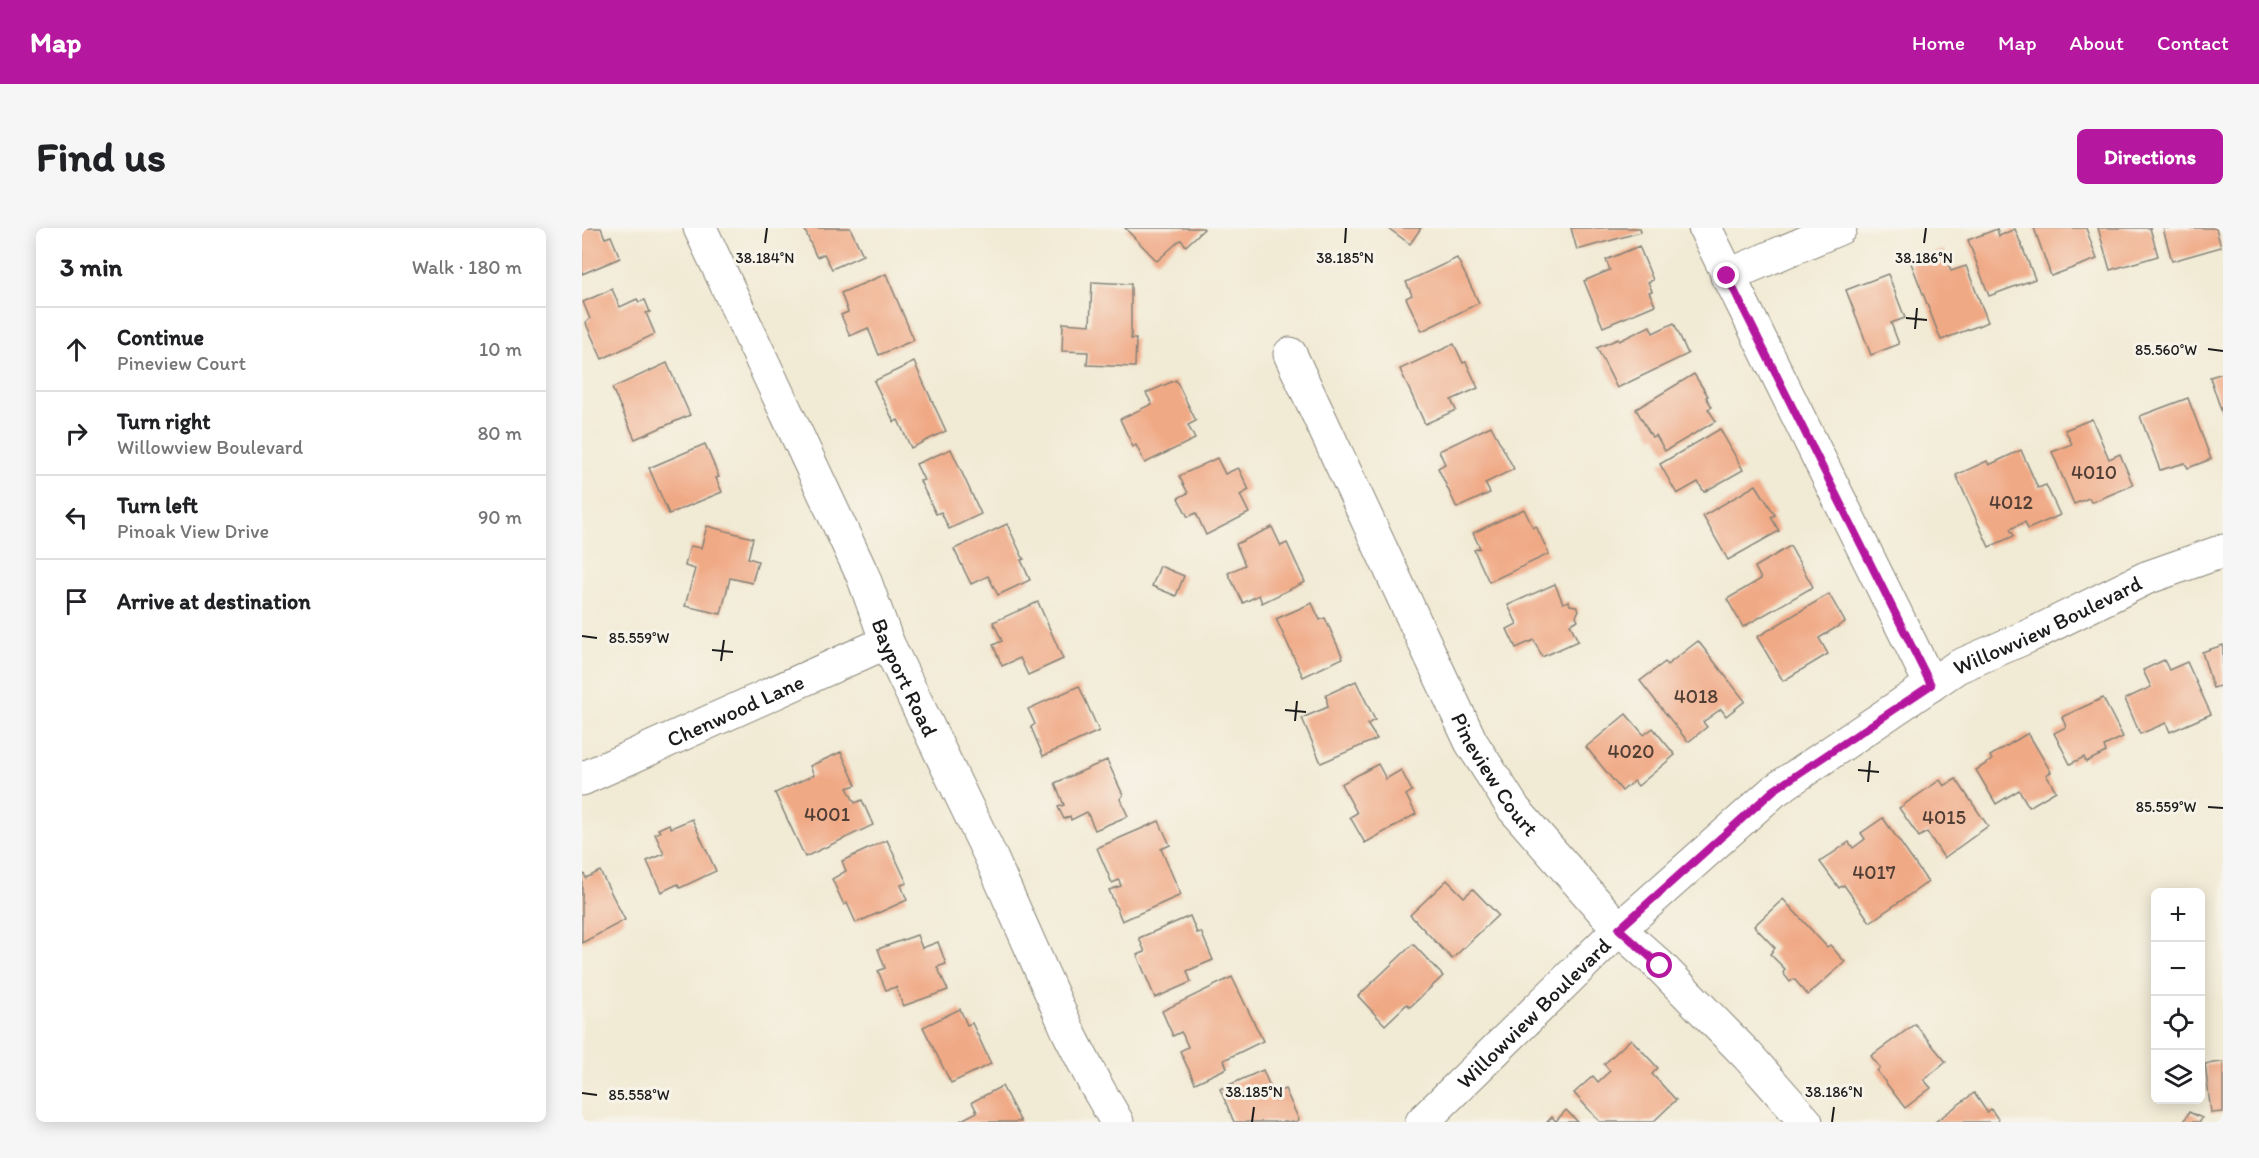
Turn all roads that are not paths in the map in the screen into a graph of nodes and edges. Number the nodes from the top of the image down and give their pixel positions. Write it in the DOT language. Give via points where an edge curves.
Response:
graph roads {
  1 [pos="700,228"];
  2 [pos="1705,228"];
  3 [pos="1840,228"];
  4 [pos="1727,276"];
  5 [pos="1290,354"];
  6 [pos="2223,551"];
  7 [pos="887,642"];
  8 [pos="1931,685"];
  9 [pos="582,779"];
  10 [pos="1619,929"];
  11 [pos="1118,1122"];
  12 [pos="1422,1122"];
  13 [pos="1806,1122"];
  1 -- 7 [label="street, Bayport Road" via="863,576"];
  2 -- 4 [label="street"];
  3 -- 4 [label="street"];
  4 -- 8 [label="street"];
  5 -- 10 [label="street, Pineview Court" via="1471,742 1514,809"];
  6 -- 8 [label="street, Willowview Boulevard" via="2146,578 1957,667"];
  7 -- 9 [label="street, Chenwood Lane"];
  7 -- 11 [label="street, Bayport Road" via="1094,1082"];
  8 -- 10 [label="street, Willowview Boulevard" via="1774,790"];
  10 -- 12 [label="street, Willowview Boulevard"];
  10 -- 13 [label="street, Pineview Court" via="1740,1048"];
}
